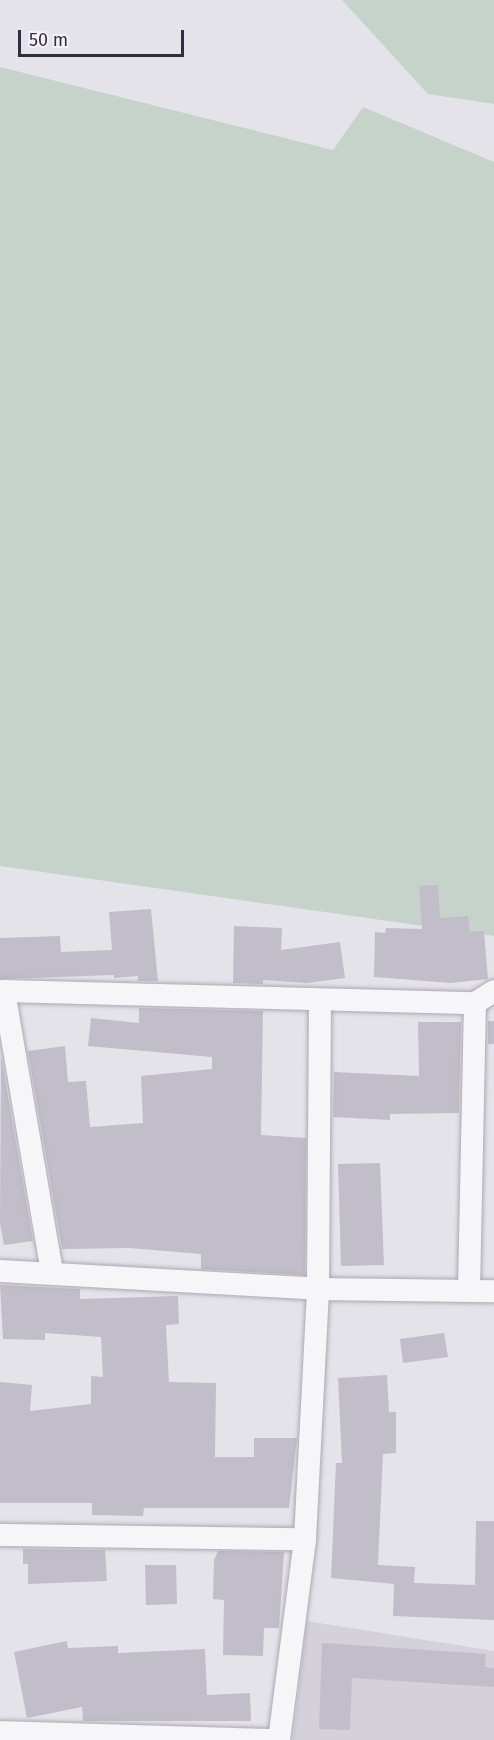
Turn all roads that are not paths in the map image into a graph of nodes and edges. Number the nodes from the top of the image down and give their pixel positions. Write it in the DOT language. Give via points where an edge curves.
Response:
graph roads {
  1 [pos="485,997"];
  2 [pos="320,1000"];
  3 [pos="0,1272"];
  4 [pos="52,1272"];
  5 [pos="318,1289"];
  6 [pos="470,1289"];
  7 [pos="494,1291"];
  8 [pos="0,1535"];
  9 [pos="305,1539"];
  10 [pos="0,1732"];
  11 [pos="274,1740"];
  12 [pos="279,1740"];
  1 -- 2 [label="street"];
  1 -- 6 [label="street"];
  2 -- 4 [label="street" via="4,991"];
  2 -- 5 [label="street"];
  3 -- 4 [label="street"];
  4 -- 5 [label="street"];
  5 -- 6 [label="street"];
  5 -- 9 [label="street"];
  6 -- 7 [label="street"];
  8 -- 9 [label="street"];
  9 -- 12 [label="street"];
  10 -- 11 [label="street"];
}
